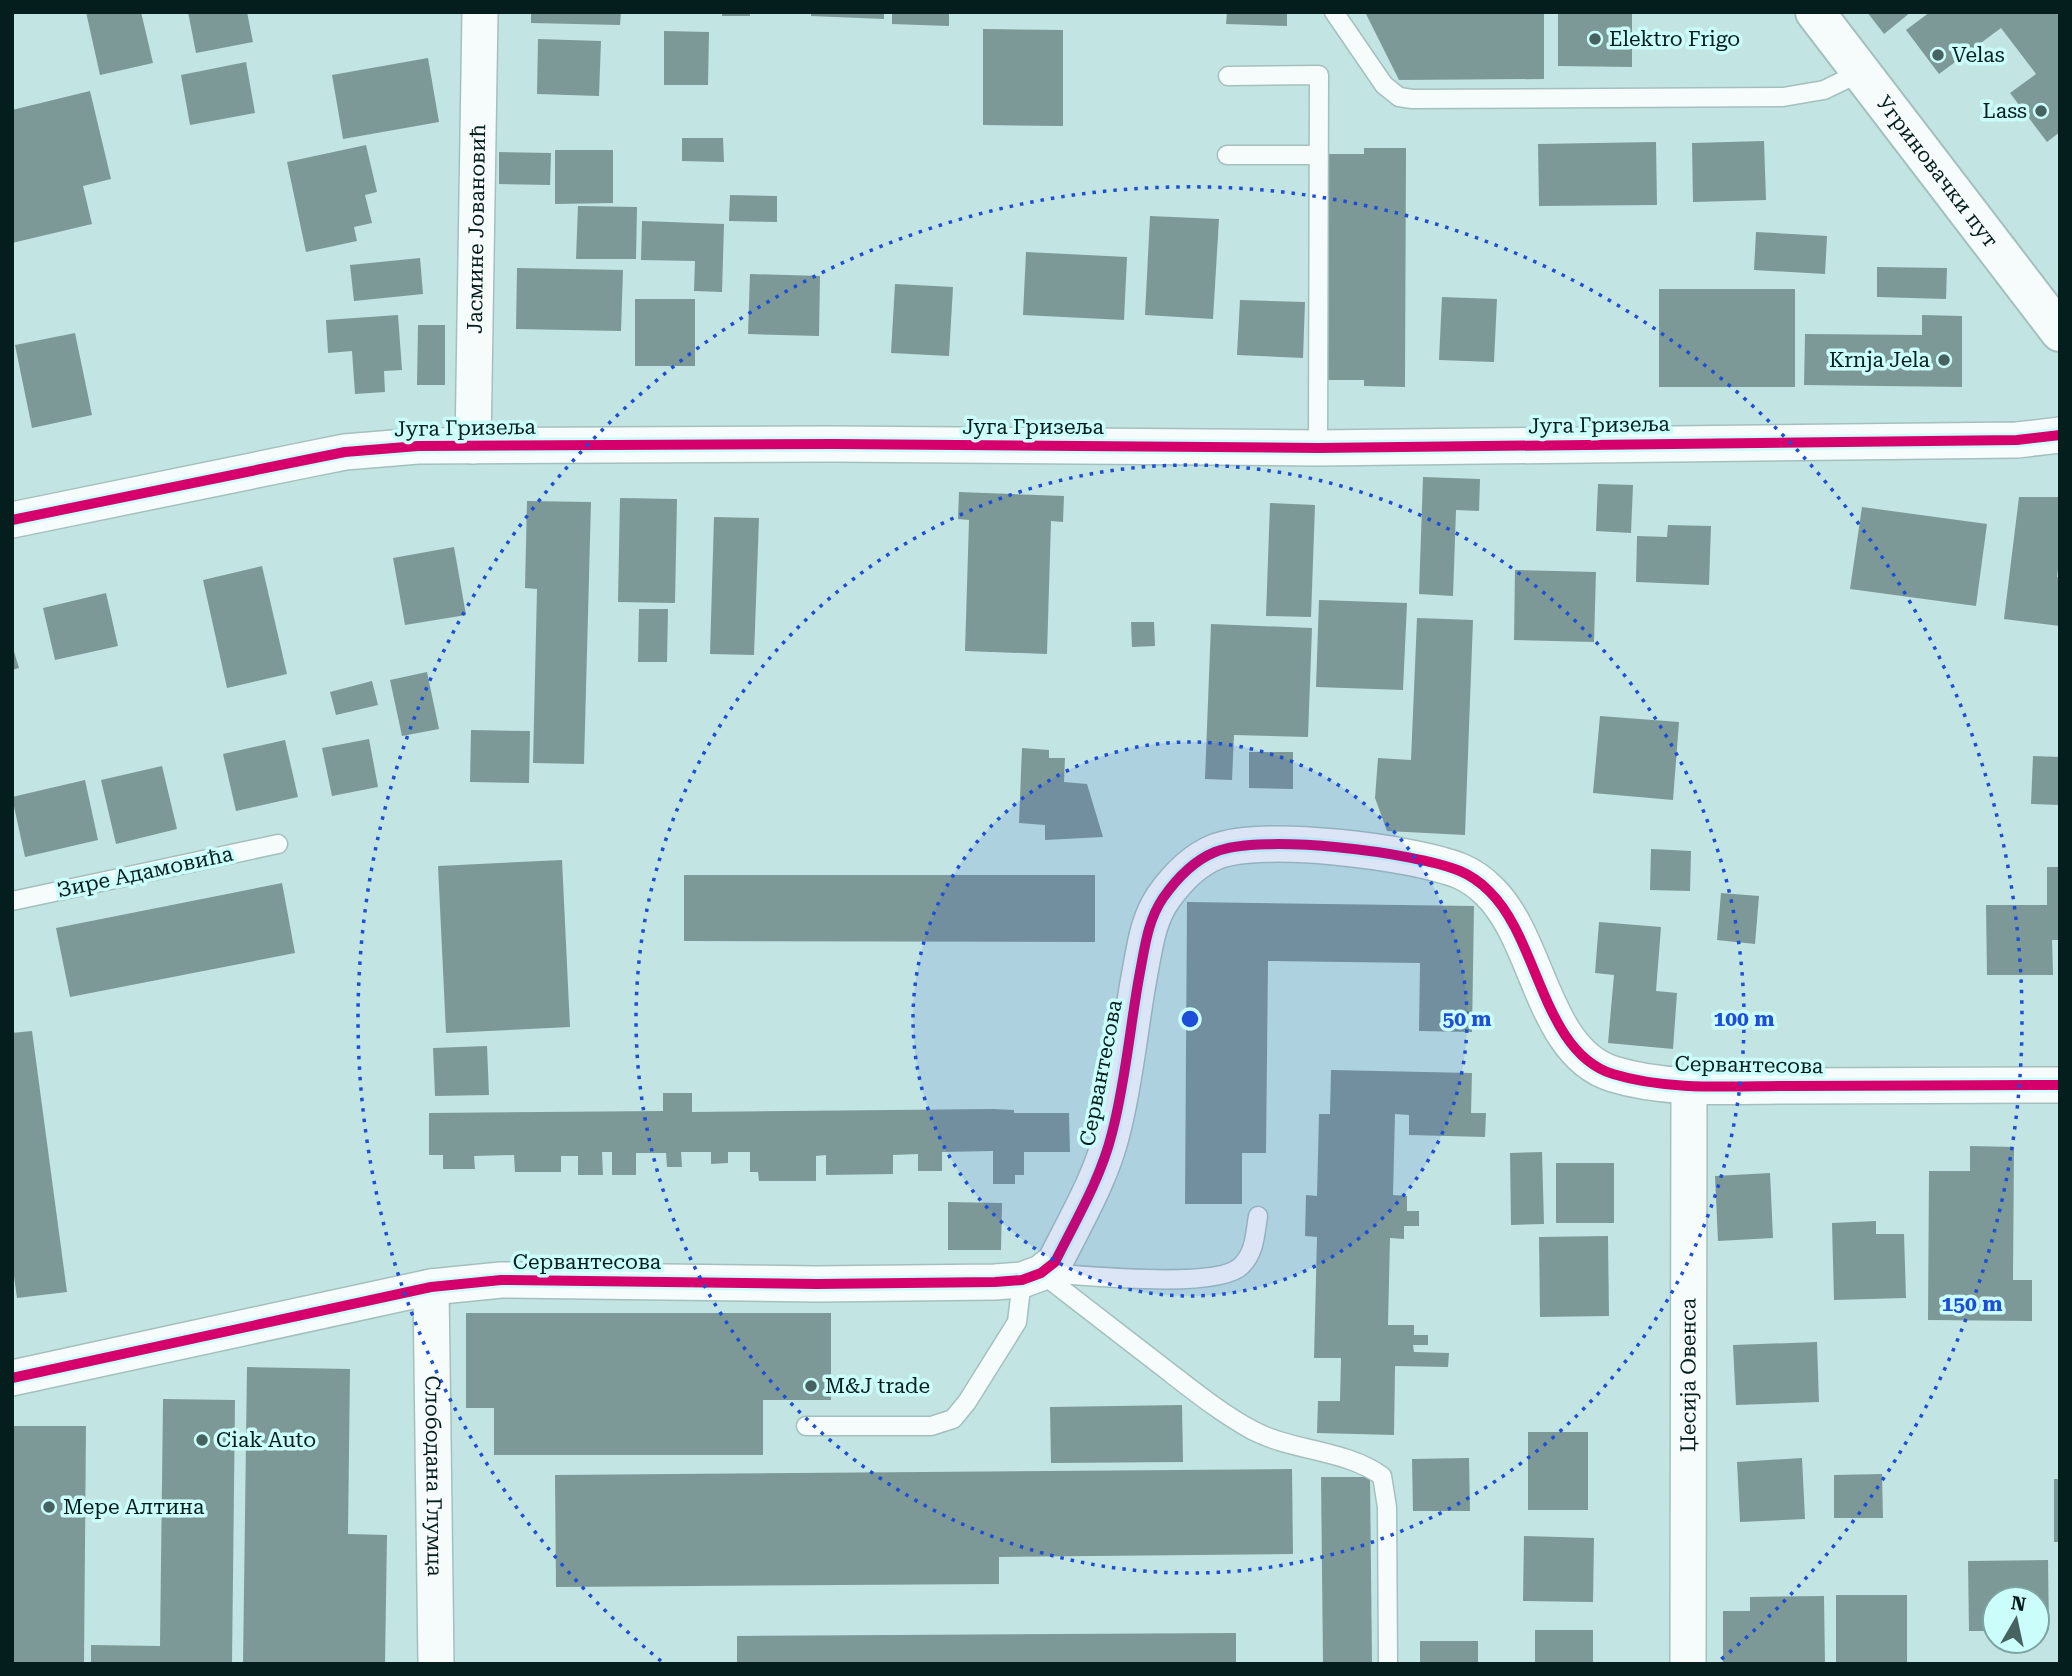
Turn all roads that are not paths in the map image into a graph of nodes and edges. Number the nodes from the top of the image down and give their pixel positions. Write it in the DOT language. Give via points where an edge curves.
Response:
graph roads {
  1 [pos="480,12"];
  2 [pos="1334,12"];
  3 [pos="1815,12"];
  4 [pos="1861,72"];
  5 [pos="1228,76"];
  6 [pos="1227,155"];
  7 [pos="1318,155"];
  8 [pos="2060,332"];
  9 [pos="2060,435"];
  10 [pos="473,446"];
  11 [pos="1318,448"];
  12 [pos="12,520"];
  13 [pos="278,844"];
  14 [pos="12,901"];
  15 [pos="2060,1085"];
  16 [pos="1689,1086"];
  17 [pos="1258,1216"];
  18 [pos="1031,1276"];
  19 [pos="430,1287"];
  20 [pos="12,1378"];
  21 [pos="806,1426"];
  22 [pos="436,1664"];
  23 [pos="1388,1664"];
  24 [pos="1688,1664"];
  1 -- 10 [label="street, Јасмине Јовановић"];
  2 -- 4 [label="lane" via="1384,85 1399,97 1412,99 1783,97 1824,90"];
  3 -- 4 [label="street, Угриновачки пут"];
  4 -- 8 [label="street, Угриновачки пут"];
  5 -- 7 [label="lane" via="1319,75"];
  6 -- 7 [label="lane"];
  7 -- 11 [label="lane"];
  9 -- 11 [label="street, Југа Гризеља" via="2017,440"];
  10 -- 11 [label="street, Југа Гризеља"];
  10 -- 12 [label="street, Југа Гризеља" via="345,452"];
  13 -- 14 [label="lane, Зире Адамовића"];
  15 -- 16 [label="street, Сервантесова"];
  16 -- 18 [label="street, Сервантесова" via="1608,1073 1578,1053 1548,1002 1510,919 1493,894 1461,872 1357,848 1263,845 1217,851 1193,863 1154,912 1105,1158 1055,1262"];
  16 -- 24 [label="street, Џесија Овенса"];
  17 -- 18 [label="lane" via="1251,1253 1240,1269 1212,1278"];
  18 -- 19 [label="street, Сервантесова" via="928,1284 501,1280"];
  18 -- 21 [label="lane" via="1017,1322 953,1419 931,1426"];
  18 -- 23 [label="lane" via="1239,1422 1276,1442 1351,1459 1382,1476 1387,1507"];
  19 -- 20 [label="street, Сервантесова"];
  19 -- 22 [label="street, Слободана Глумца"];
}
